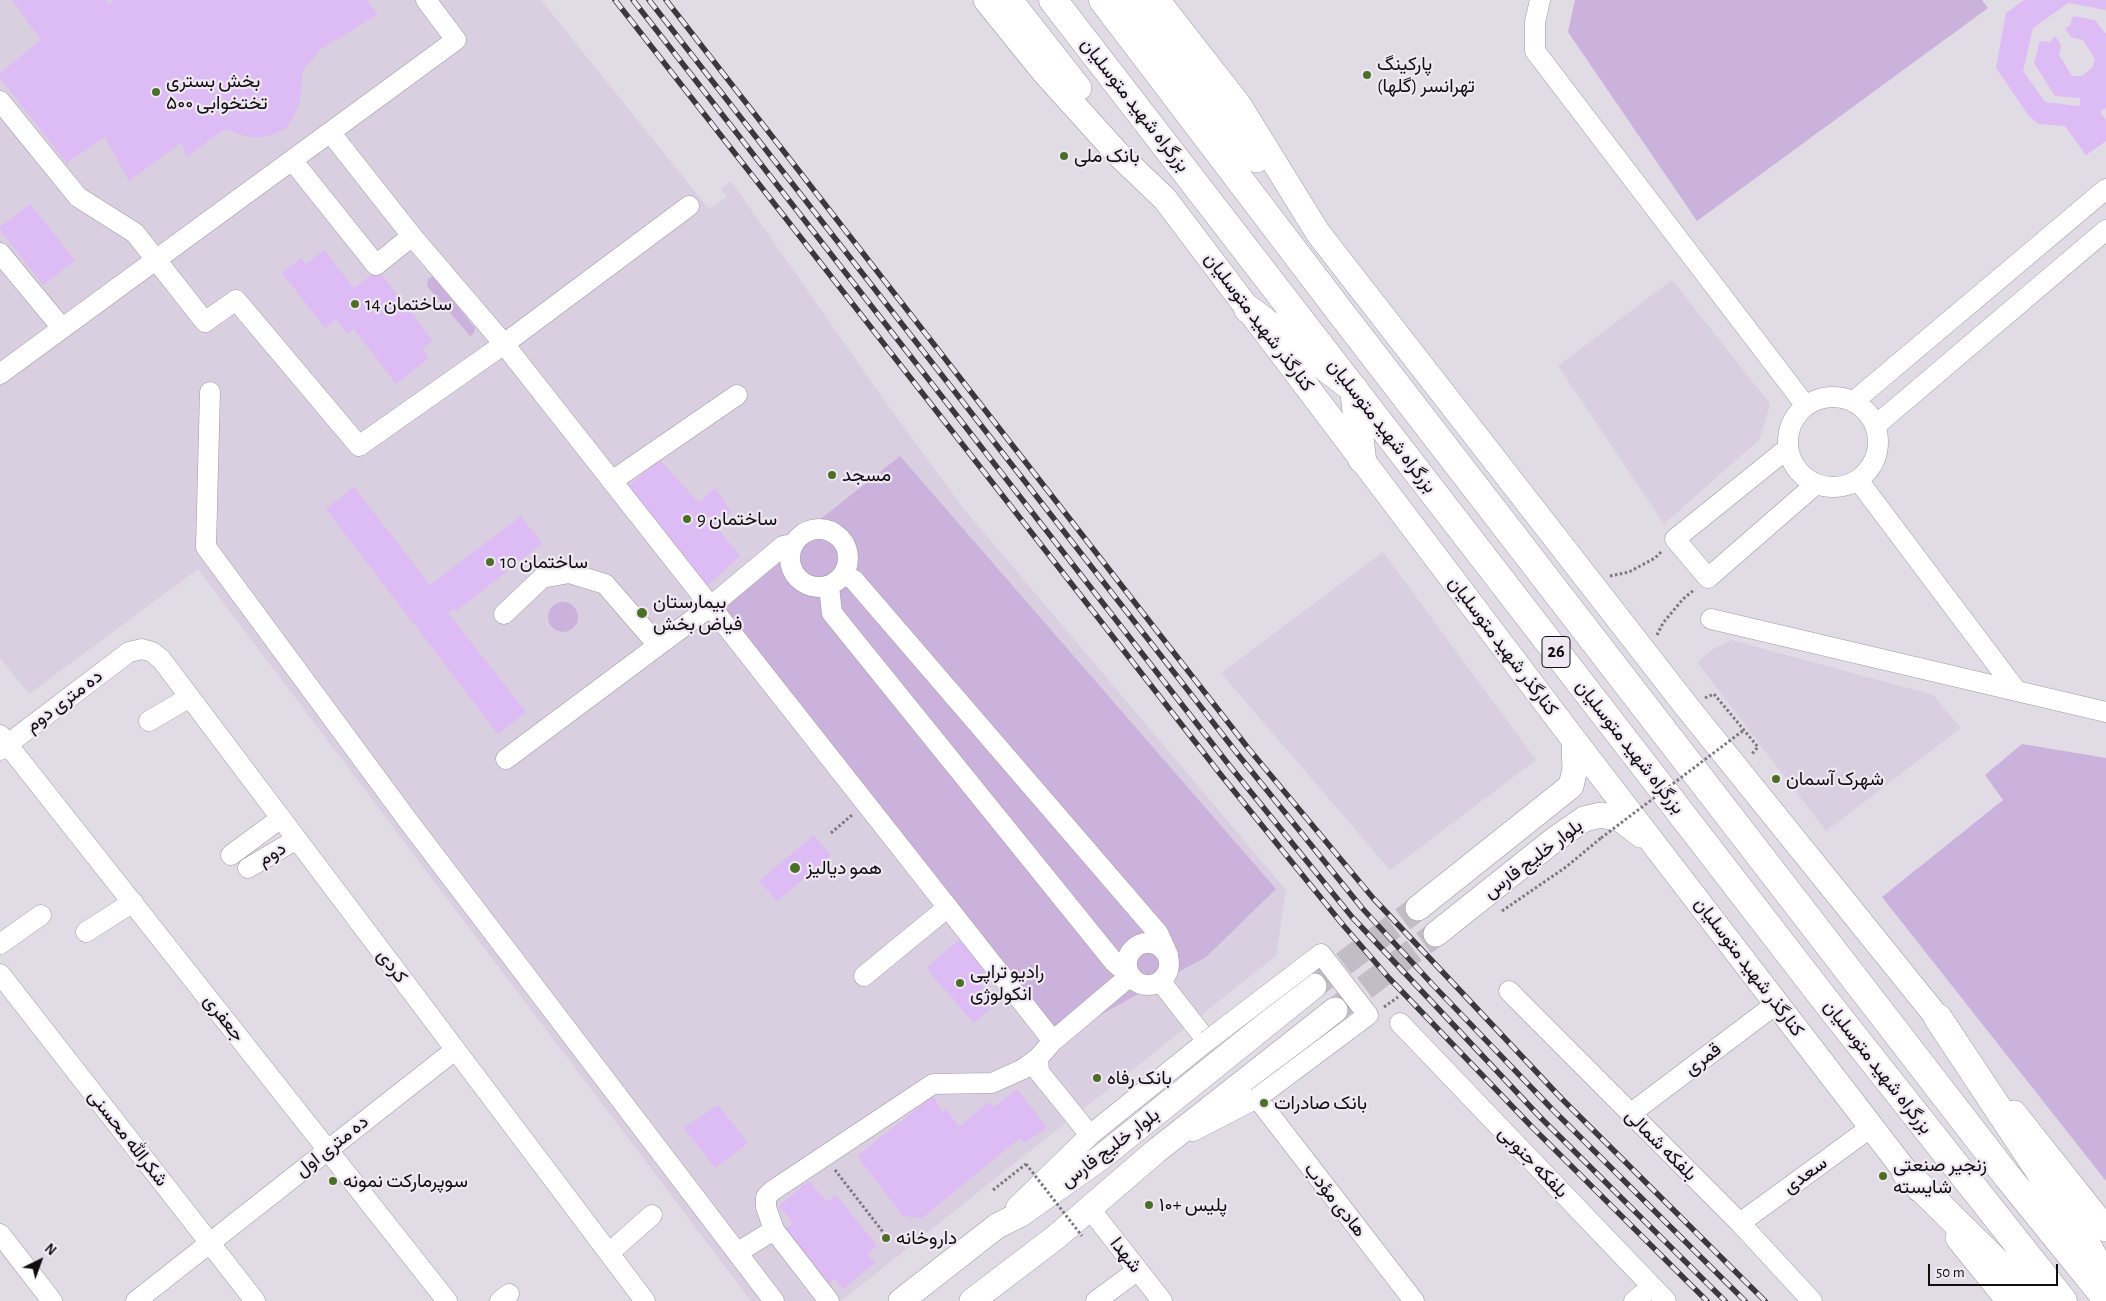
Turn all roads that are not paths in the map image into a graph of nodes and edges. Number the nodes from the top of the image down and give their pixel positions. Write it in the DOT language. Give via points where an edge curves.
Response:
graph roads {
  1 [pos="426,0"];
  2 [pos="986,0"];
  3 [pos="1010,0"];
  4 [pos="1053,0"];
  5 [pos="1103,0"];
  6 [pos="1130,0"];
  7 [pos="1157,0"];
  8 [pos="1540,0"];
  9 [pos="0,101"];
  10 [pos="330,132"];
  11 [pos="292,160"];
  12 [pos="2106,189"];
  13 [pos="1165,199"];
  14 [pos="689,206"];
  15 [pos="2106,230"];
  16 [pos="1318,233"];
  17 [pos="412,236"];
  18 [pos="0,252"];
  19 [pos="155,260"];
  20 [pos="1248,309"];
  21 [pos="62,328"];
  22 [pos="504,344"];
  23 [pos="0,374"];
  24 [pos="1354,389"];
  25 [pos="210,392"];
  26 [pos="737,396"];
  27 [pos="1853,402"];
  28 [pos="1806,406"];
  29 [pos="1876,426"];
  30 [pos="1788,448"];
  31 [pos="1362,458"];
  32 [pos="1858,480"];
  33 [pos="612,481"];
  34 [pos="1816,484"];
  35 [pos="793,544"];
  36 [pos="837,580"];
  37 [pos="711,606"];
  38 [pos="504,614"];
  39 [pos="1711,619"];
  40 [pos="657,644"];
  41 [pos="129,652"];
  42 [pos="2016,690"];
  43 [pos="190,697"];
  44 [pos="2106,712"];
  45 [pos="149,721"];
  46 [pos="1574,740"];
  47 [pos="2,743"];
  48 [pos="506,759"];
  49 [pos="280,818"];
  50 [pos="297,839"];
  51 [pos="1661,850"];
  52 [pos="231,855"];
  53 [pos="248,868"];
  54 [pos="133,902"];
  55 [pos="948,907"];
  56 [pos="1418,908"];
  57 [pos="41,915"];
  58 [pos="86,932"];
  59 [pos="1436,934"];
  60 [pos="0,944"];
  61 [pos="1168,955"];
  62 [pos="0,974"];
  63 [pos="864,976"];
  64 [pos="1130,976"];
  65 [pos="1161,982"];
  66 [pos="1314,986"];
  67 [pos="1509,991"];
  68 [pos="1776,1004"];
  69 [pos="1335,1010"];
  70 [pos="1938,1018"];
  71 [pos="1400,1023"];
  72 [pos="1053,1041"];
  73 [pos="1207,1041"];
  74 [pos="455,1050"];
  75 [pos="1038,1058"];
  76 [pos="1257,1098"];
  77 [pos="1630,1114"];
  78 [pos="1870,1128"];
  79 [pos="1090,1135"];
  80 [pos="328,1150"];
  81 [pos="1156,1150"];
  82 [pos="1906,1173"];
  83 [pos="1090,1209"];
  84 [pos="652,1215"];
  85 [pos="1740,1223"];
  86 [pos="997,1226"];
  87 [pos="2106,1229"];
  88 [pos="774,1230"];
  89 [pos="0,1234"];
  90 [pos="210,1243"];
  91 [pos="738,1252"];
  92 [pos="609,1253"];
  93 [pos="1138,1270"];
  94 [pos="2106,1281"];
  95 [pos="1652,1287"];
  96 [pos="2106,1298"];
  97 [pos="52,1301"];
  98 [pos="136,1301"];
  99 [pos="255,1301"];
  100 [pos="447,1301"];
  101 [pos="645,1301"];
  102 [pos="774,1301"];
  103 [pos="829,1301"];
  104 [pos="901,1301"];
  105 [pos="972,1301"];
  106 [pos="1096,1301"];
  107 [pos="1162,1301"];
  108 [pos="1414,1301"];
  109 [pos="1634,1301"];
  110 [pos="1666,1301"];
  111 [pos="1812,1301"];
  112 [pos="2009,1301"];
  113 [pos="2036,1301"];
  114 [pos="2063,1301"];
  1 -- 10 [label="street" via="456,40"];
  2 -- 13 [label="main road, کنارگذر شهید متوسلیان" via="1044,72 1118,154"];
  3 -- 13 [label="main road"];
  4 -- 24 [label="highway, بزرگراه شهید متوسلیان / 26"];
  5 -- 96 [label="highway, بزرگراه شهید متوسلیان / 26" via="2007,1176"];
  6 -- 16 [label="main road"];
  7 -- 16 [label="main road" via="1239,105"];
  8 -- 28 [label="street" via="1535,22 1535,51"];
  9 -- 19 [label="street" via="78,197 135,233"];
  10 -- 11 [label="street"];
  10 -- 17 [label="street"];
  11 -- 17 [label="street" via="376,265"];
  11 -- 19 [label="street"];
  12 -- 27 [label="street"];
  13 -- 20 [label="main road, کنارگذر شهید متوسلیان"];
  14 -- 22 [label="street"];
  15 -- 29 [label="street"];
  16 -- 70 [label="main road" via="1646,655"];
  17 -- 22 [label="street"];
  18 -- 21 [label="street"];
  19 -- 21 [label="street"];
  19 -- 22 [label="street" via="205,322 236,300 359,446"];
  20 -- 24 [label="highway"];
  20 -- 31 [label="main road, کنارگذر شهید متوسلیان"];
  21 -- 23 [label="street"];
  22 -- 33 [label="street"];
  24 -- 31 [label="highway"];
  24 -- 114 [label="highway, بزرگراه شهید متوسلیان / 26" via="1829,1005"];
  25 -- 91 [label="street" via="206,547 409,822"];
  26 -- 33 [label="street"];
  27 -- 28 [label="street" via="1829,397"];
  27 -- 29 [label="street" via="1870,416"];
  28 -- 30 [label="street" via="1791,425"];
  29 -- 32 [label="street" via="1879,441 1876,456 1869,470"];
  30 -- 34 [label="street" via="1802,476"];
  30 -- 34 [label="street" via="1675,539 1708,578"];
  31 -- 46 [label="main road, کنارگذر شهید متوسلیان"];
  32 -- 34 [label="street" via="1844,486"];
  32 -- 42 [label="street"];
  33 -- 37 [label="street"];
  35 -- 36 [label="street" via="790,564 797,578 819,588"];
  35 -- 36 [label="street" via="806,532 815,529 834,532 841,538 849,555 848,565"];
  35 -- 37 [label="street" via="782,546"];
  36 -- 61 [label="street" via="854,580 1158,934"];
  36 -- 64 [label="street" via="832,613 1114,962"];
  37 -- 40 [label="street"];
  37 -- 55 [label="street"];
  38 -- 40 [label="street" via="542,578 569,573 605,584"];
  39 -- 42 [label="street"];
  40 -- 48 [label="street"];
  41 -- 43 [label="street, کردی" via="142,649 152,652"];
  41 -- 47 [label="street, ده متری دوم"];
  42 -- 44 [label="street"];
  43 -- 45 [label="street"];
  43 -- 49 [label="street, کردی"];
  46 -- 51 [label="main road, کنارگذر شهید متوسلیان"];
  46 -- 56 [label="main road, بلوار خلیج فارس" via="1575,769 1571,786"];
  47 -- 54 [label="street, جعفری"];
  49 -- 50 [label="street, کردی"];
  49 -- 52 [label="street"];
  50 -- 53 [label="street, دوم"];
  50 -- 74 [label="street, کردی"];
  51 -- 59 [label="main road, بلوار خلیج فارس" via="1620,819 1601,815 1584,819"];
  51 -- 68 [label="main road, کنارگذر شهید متوسلیان"];
  54 -- 58 [label="street"];
  54 -- 80 [label="street, جعفری"];
  55 -- 63 [label="street"];
  55 -- 72 [label="street"];
  57 -- 60 [label="street"];
  61 -- 64 [label="street" via="1152,943 1138,945 1127,961"];
  61 -- 65 [label="street" via="1169,970"];
  62 -- 90 [label="street, شکرالله محسنی"];
  64 -- 65 [label="street" via="1147,986"];
  64 -- 72 [label="street"];
  65 -- 73 [label="street"];
  66 -- 86 [label="main road, بلوار خلیج فارس" via="1103,1156 1021,1214"];
  67 -- 77 [label="street, بلفکه شمالی"];
  68 -- 77 [label="street, قمری"];
  68 -- 78 [label="main road, کنارگذر شهید متوسلیان"];
  69 -- 81 [label="main road, بلوار خلیج فارس"];
  70 -- 87 [label="main road"];
  70 -- 94 [label="highway" via="2078,1229"];
  71 -- 95 [label="street, بلفکه جنوبی"];
  72 -- 75 [label="street"];
  73 -- 76 [label="street, bridge" via="1320,954 1368,1016"];
  73 -- 79 [label="street"];
  74 -- 80 [label="street, ده متری اول"];
  74 -- 92 [label="street, کردی"];
  75 -- 79 [label="street" via="1039,1072"];
  75 -- 88 [label="street" via="1023,1069 992,1083 933,1084 772,1191 766,1198 766,1207"];
  76 -- 81 [label="street"];
  76 -- 108 [label="street, هادی مؤدب"];
  77 -- 85 [label="street, بلفکه شمالی"];
  78 -- 82 [label="main road, کنارگذر شهید متوسلیان"];
  78 -- 85 [label="street, سعدی"];
  79 -- 86 [label="street"];
  80 -- 90 [label="street, ده متری اول"];
  80 -- 100 [label="street, جعفری"];
  81 -- 83 [label="main road, بلوار خلیج فارس"];
  82 -- 112 [label="main road, کنارگذر شهید متوسلیان"];
  82 -- 113 [label="highway"];
  83 -- 93 [label="street, شهدا"];
  83 -- 105 [label="main road, بلوار خلیج فارس"];
  84 -- 92 [label="street"];
  85 -- 111 [label="street, بلفکه شمالی"];
  86 -- 104 [label="main road, بلوار خلیج فارس"];
  88 -- 91 [label="street"];
  88 -- 103 [label="street"];
  89 -- 97 [label="street"];
  90 -- 98 [label="street, ده متری اول"];
  90 -- 99 [label="street, شکرالله محسنی"];
  91 -- 102 [label="street"];
  92 -- 101 [label="street, کردی"];
  93 -- 106 [label="street"];
  93 -- 107 [label="street, شهدا"];
  95 -- 109 [label="street"];
  95 -- 110 [label="street, بلفکه جنوبی"];
}
